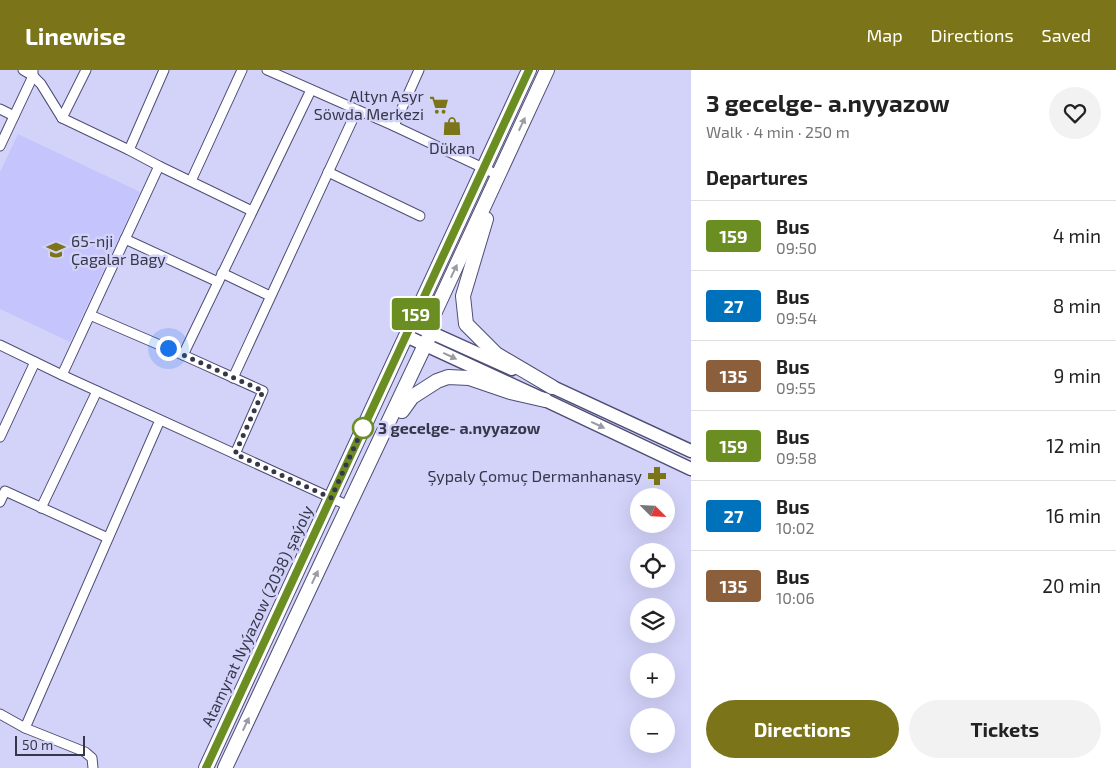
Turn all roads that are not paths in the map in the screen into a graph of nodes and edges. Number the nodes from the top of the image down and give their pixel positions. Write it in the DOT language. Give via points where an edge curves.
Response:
graph roads {
  1 [pos="23,70"];
  2 [pos="86,70"];
  3 [pos="164,70"];
  4 [pos="242,70"];
  5 [pos="267,70"];
  6 [pos="419,70"];
  7 [pos="529,70"];
  8 [pos="547,70"];
  9 [pos="33,73"];
  10 [pos="311,90"];
  11 [pos="0,109"];
  12 [pos="357,110"];
  13 [pos="14,116"];
  14 [pos="62,118"];
  15 [pos="394,126"];
  16 [pos="0,146"];
  17 [pos="129,150"];
  18 [pos="159,166"];
  19 [pos="484,168"];
  20 [pos="328,172"];
  21 [pos="498,175"];
  22 [pos="191,181"];
  23 [pos="252,211"];
  24 [pos="420,216"];
  25 [pos="124,239"];
  26 [pos="222,273"];
  27 [pos="218,282"];
  28 [pos="270,296"];
  29 [pos="90,315"];
  30 [pos="409,330"];
  31 [pos="428,339"];
  32 [pos="0,345"];
  33 [pos="183,355"];
  34 [pos="35,362"];
  35 [pos="62,375"];
  36 [pos="233,378"];
  37 [pos="552,387"];
  38 [pos="97,391"];
  39 [pos="545,400"];
  40 [pos="160,420"];
  41 [pos="0,437"];
  42 [pos="691,451"];
  43 [pos="235,454"];
  44 [pos="691,469"];
  45 [pos="2,490"];
  46 [pos="331,498"];
  47 [pos="0,502"];
  48 [pos="349,506"];
  49 [pos="41,508"];
  50 [pos="108,538"];
  51 [pos="0,714"];
  52 [pos="25,728"];
  53 [pos="93,768"];
  54 [pos="206,768"];
  55 [pos="225,768"];
  1 -- 9 [label="street"];
  2 -- 14 [label="street"];
  3 -- 17 [label="street"];
  4 -- 22 [label="street"];
  5 -- 10 [label="street"];
  6 -- 15 [label="street"];
  7 -- 19 [label="main road, Atamyrat Nyýazow (2038) şaýoly"];
  21 -- 8 [label="main road, one-way"];
  9 -- 13 [label="street"];
  9 -- 14 [label="street"];
  10 -- 12 [label="street"];
  10 -- 23 [label="street"];
  11 -- 13 [label="street"];
  12 -- 15 [label="street"];
  12 -- 20 [label="street"];
  13 -- 16 [label="street"];
  14 -- 17 [label="street"];
  15 -- 19 [label="street"];
  17 -- 18 [label="street"];
  18 -- 22 [label="street"];
  18 -- 25 [label="street"];
  19 -- 21 [label="street"];
  19 -- 30 [label="main road, Atamyrat Nyýazow (2038) şaýoly"];
  20 -- 24 [label="street"];
  20 -- 28 [label="street"];
  31 -- 21 [label="main road, one-way" via="433,316"];
  21 -- 37 [label="main road" via="463,296 465,321 496,354"];
  22 -- 23 [label="street"];
  23 -- 26 [label="street"];
  25 -- 27 [label="street"];
  25 -- 29 [label="street"];
  26 -- 27 [label="street"];
  26 -- 28 [label="street"];
  27 -- 33 [label="street"];
  28 -- 36 [label="street"];
  29 -- 33 [label="street"];
  29 -- 35 [label="street"];
  30 -- 31 [label="main road"];
  30 -- 46 [label="main road, Atamyrat Nyýazow (2038) şaýoly"];
  31 -- 37 [label="main road"];
  31 -- 39 [label="main road, one-way"];
  31 -- 48 [label="main road"];
  32 -- 34 [label="street"];
  33 -- 36 [label="street"];
  34 -- 35 [label="street"];
  34 -- 41 [label="street"];
  35 -- 38 [label="street"];
  36 -- 43 [label="street" via="263,391"];
  37 -- 42 [label="main road"];
  38 -- 40 [label="street"];
  38 -- 49 [label="street"];
  39 -- 44 [label="main road, one-way"];
  39 -- 48 [label="main road" via="470,378 437,380 412,396"];
  40 -- 43 [label="street"];
  40 -- 50 [label="street"];
  43 -- 46 [label="street"];
  45 -- 47 [label="street"];
  45 -- 49 [label="street"];
  46 -- 48 [label="street"];
  46 -- 54 [label="main road, Atamyrat Nyýazow (2038) şaýoly"];
  55 -- 48 [label="main road, one-way"];
  49 -- 50 [label="street"];
  50 -- 52 [label="street"];
  51 -- 52 [label="street"];
  52 -- 53 [label="street" via="85,752 92,758"];
}
